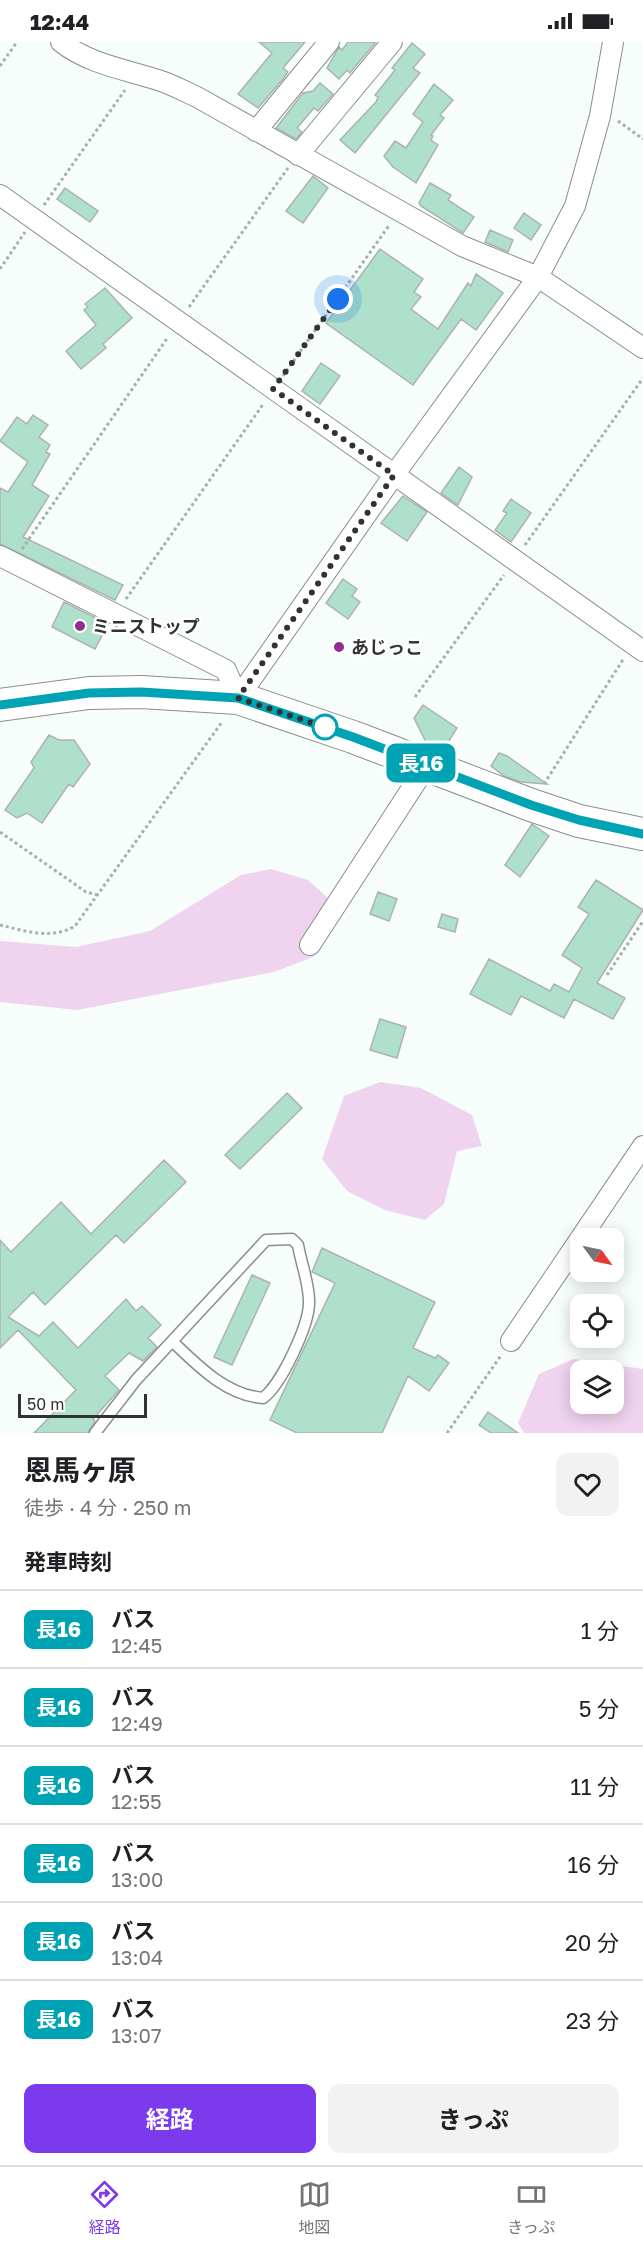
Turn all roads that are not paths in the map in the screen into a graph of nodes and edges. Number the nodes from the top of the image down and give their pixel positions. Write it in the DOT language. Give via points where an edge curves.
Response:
graph roads {
  1 [pos="61,42"];
  2 [pos="330,42"];
  3 [pos="392,42"];
  4 [pos="613,42"];
  5 [pos="256,131"];
  6 [pos="298,155"];
  7 [pos="0,195"];
  8 [pos="538,277"];
  9 [pos="643,348"];
  10 [pos="394,475"];
  11 [pos="6,559"];
  12 [pos="638,648"];
  13 [pos="238,698"];
  14 [pos="0,705"];
  15 [pos="427,765"];
  16 [pos="643,834"];
  17 [pos="310,945"];
  18 [pos="643,1146"];
  19 [pos="172,1341"];
  20 [pos="512,1341"];
  21 [pos="95,1433"];
  1 -- 5 [label="street" via="77,54 160,80"];
  2 -- 5 [label="street"];
  3 -- 6 [label="street"];
  4 -- 8 [label="street" via="602,109 575,206"];
  5 -- 6 [label="street"];
  6 -- 8 [label="street" via="462,246"];
  7 -- 10 [label="street"];
  8 -- 9 [label="street"];
  8 -- 10 [label="street"];
  10 -- 12 [label="street"];
  10 -- 13 [label="street"];
  11 -- 13 [label="street" via="226,670"];
  13 -- 14 [label="main road" via="89,693"];
  13 -- 15 [label="main road"];
  15 -- 16 [label="main road" via="531,805"];
  15 -- 17 [label="street"];
  18 -- 20 [label="street"];
  19 -- 19 [label="lane" via="202,1371 245,1396 263,1398 274,1390 305,1324 309,1301 298,1245 292,1239 266,1240"];
  19 -- 21 [label="lane"];
}
